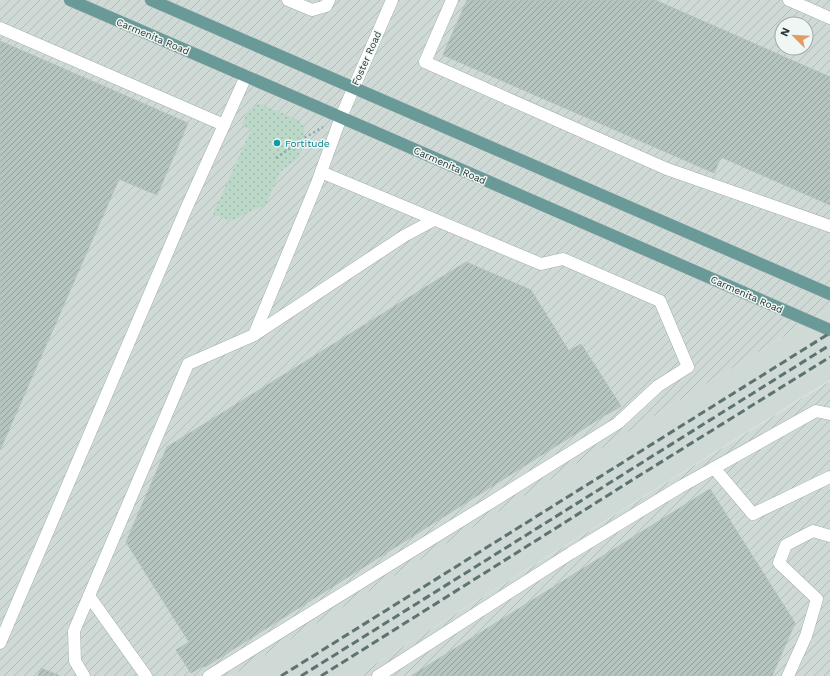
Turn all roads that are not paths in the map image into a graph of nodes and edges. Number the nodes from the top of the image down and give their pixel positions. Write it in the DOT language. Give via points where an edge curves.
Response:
graph roads {
  1 [pos="70,0"];
  2 [pos="151,0"];
  3 [pos="288,0"];
  4 [pos="329,0"];
  5 [pos="392,0"];
  6 [pos="452,0"];
  7 [pos="789,0"];
  8 [pos="830,18"];
  9 [pos="0,28"];
  10 [pos="246,76"];
  11 [pos="353,88"];
  12 [pos="341,117"];
  13 [pos="224,125"];
  14 [pos="321,172"];
  15 [pos="434,220"];
  16 [pos="830,226"];
  17 [pos="830,294"];
  18 [pos="830,330"];
  19 [pos="254,335"];
  20 [pos="830,414"];
  21 [pos="714,468"];
  22 [pos="830,477"];
  23 [pos="830,536"];
  24 [pos="89,596"];
  25 [pos="0,643"];
  26 [pos="84,676"];
  27 [pos="146,676"];
  28 [pos="209,676"];
  29 [pos="378,676"];
  30 [pos="788,676"];
  1 -- 10 [label="main road, Carmenita Road"];
  2 -- 11 [label="main road"];
  3 -- 4 [label="street" via="312,10 326,6"];
  5 -- 11 [label="street, Foster Road"];
  6 -- 16 [label="street" via="425,62 667,169"];
  7 -- 8 [label="street"];
  9 -- 13 [label="street"];
  10 -- 12 [label="main road, Carmenita Road"];
  10 -- 13 [label="street"];
  11 -- 12 [label="street, Foster Road"];
  11 -- 17 [label="main road"];
  12 -- 14 [label="street, Foster Road"];
  12 -- 18 [label="main road, Carmenita Road"];
  13 -- 25 [label="street"];
  14 -- 15 [label="street"];
  14 -- 19 [label="street, Foster Road"];
  15 -- 19 [label="street" via="404,236"];
  15 -- 28 [label="street" via="541,264 563,259 660,301 688,367 658,386 618,423"];
  19 -- 24 [label="street" via="188,364"];
  20 -- 21 [label="street" via="816,411"];
  21 -- 22 [label="street" via="753,514"];
  21 -- 29 [label="street" via="577,550"];
  23 -- 30 [label="street" via="813,531 786,546 779,563 817,599 806,636"];
  24 -- 26 [label="street" via="74,631 75,661"];
  24 -- 27 [label="street"];
}
